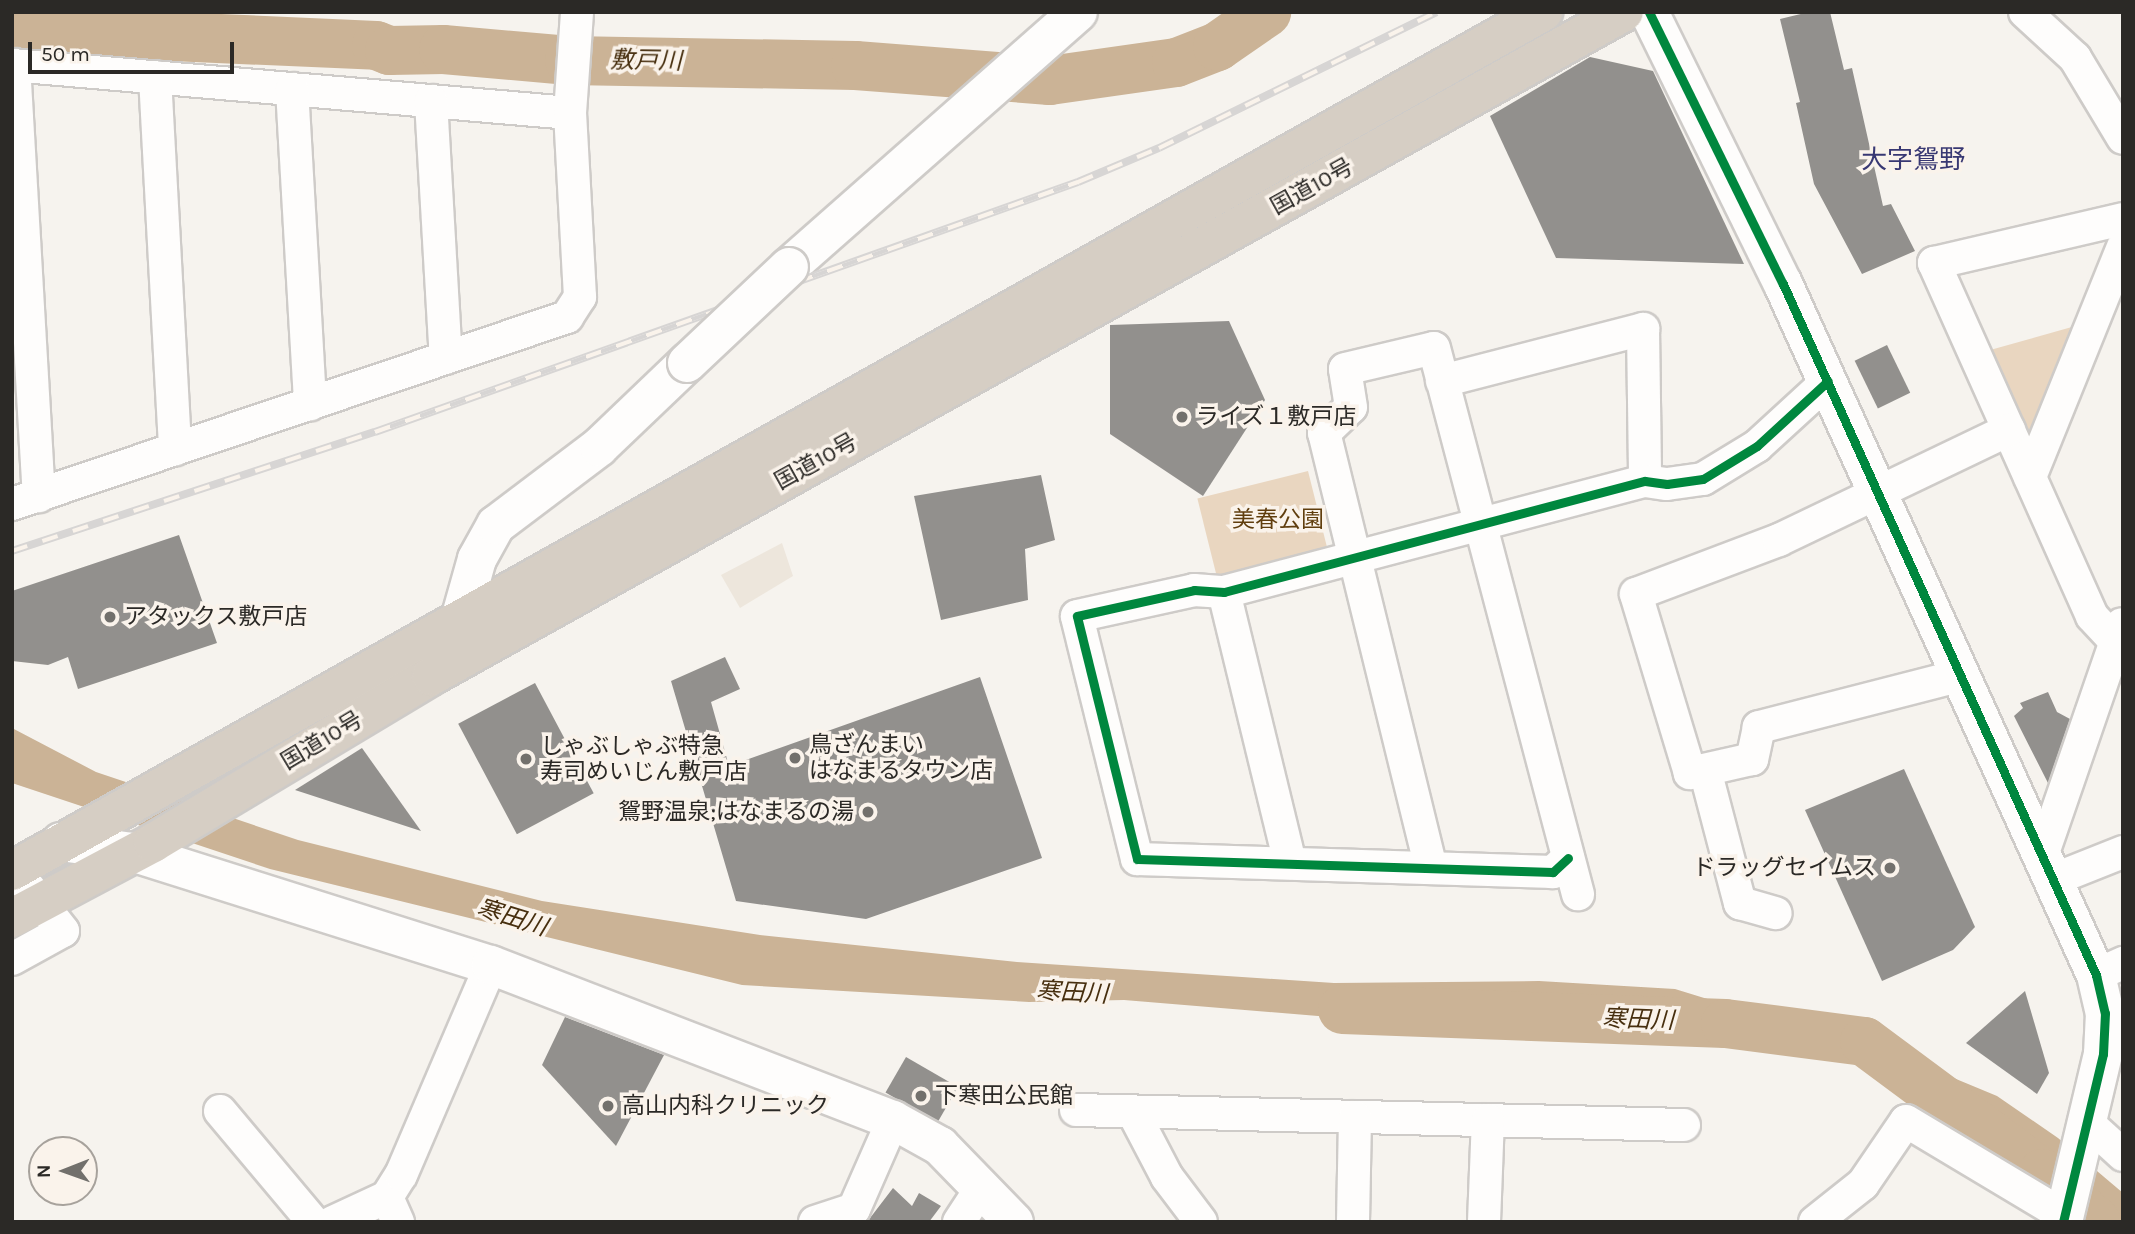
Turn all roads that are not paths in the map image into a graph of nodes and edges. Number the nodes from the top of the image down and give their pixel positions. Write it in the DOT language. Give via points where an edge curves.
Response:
graph roads {
  1 [pos="578,12"];
  2 [pos="1078,12"];
  3 [pos="1544,12"];
  4 [pos="1624,12"];
  5 [pos="1649,12"];
  6 [pos="2025,12"];
  7 [pos="13,65"];
  8 [pos="155,77"];
  9 [pos="292,89"];
  10 [pos="571,99"];
  11 [pos="431,101"];
  12 [pos="2123,138"];
  13 [pos="2123,219"];
  14 [pos="2123,247"];
  15 [pos="446,358"];
  16 [pos="1442,381"];
  17 [pos="1828,382"];
  18 [pos="310,404"];
  19 [pos="2008,430"];
  20 [pos="175,449"];
  21 [pos="2030,477"];
  22 [pos="1645,481"];
  23 [pos="1878,491"];
  24 [pos="25,500"];
  25 [pos="1480,524"];
  26 [pos="1354,557"];
  27 [pos="1224,592"];
  28 [pos="461,616"];
  29 [pos="2119,632"];
  30 [pos="1962,675"];
  31 [pos="2114,675"];
  32 [pos="430,676"];
  33 [pos="301,707"];
  34 [pos="321,741"];
  35 [pos="1704,770"];
  36 [pos="61,842"];
  37 [pos="143,848"];
  38 [pos="2123,852"];
  39 [pos="1568,858"];
  40 [pos="1290,863"];
  41 [pos="2049,866"];
  42 [pos="1431,868"];
  43 [pos="13,870"];
  44 [pos="1578,894"];
  45 [pos="26,910"];
  46 [pos="1776,913"];
  47 [pos="12,959"];
  48 [pos="491,965"];
  49 [pos="2109,969"];
  50 [pos="1076,1110"];
  51 [pos="220,1111"];
  52 [pos="1133,1112"];
  53 [pos="1355,1117"];
  54 [pos="893,1120"];
  55 [pos="1488,1120"];
  56 [pos="1684,1125"];
  57 [pos="2087,1132"];
  58 [pos="2123,1155"];
  59 [pos="982,1187"];
  60 [pos="393,1209"];
  61 [pos="2064,1219"];
  62 [pos="313,1222"];
  63 [pos="333,1222"];
  64 [pos="815,1222"];
  65 [pos="959,1222"];
  66 [pos="1014,1222"];
  67 [pos="1201,1222"];
  68 [pos="1353,1222"];
  69 [pos="1484,1222"];
  70 [pos="1815,1222"];
  1 -- 10 [label="street"];
  2 -- 28 [label="street, bridge" via="789,267 599,447 496,525 477,559"];
  3 -- 28 [label="highway, 国道10号"];
  4 -- 32 [label="highway, 国道10号"];
  5 -- 17 [label="street"];
  6 -- 12 [label="street" via="2075,58"];
  7 -- 8 [label="street"];
  7 -- 24 [label="street"];
  8 -- 9 [label="street"];
  8 -- 20 [label="street"];
  9 -- 11 [label="street"];
  9 -- 18 [label="street"];
  10 -- 11 [label="street"];
  10 -- 15 [label="street" via="580,297 567,317"];
  11 -- 15 [label="street"];
  13 -- 19 [label="street" via="1934,263"];
  14 -- 21 [label="street"];
  15 -- 18 [label="street"];
  16 -- 22 [label="street" via="1643,329"];
  16 -- 25 [label="street"];
  16 -- 26 [label="street" via="1434,348 1345,369 1351,407 1324,433"];
  17 -- 22 [label="street" via="1721,472 1687,483"];
  17 -- 23 [label="street"];
  18 -- 20 [label="street"];
  19 -- 21 [label="street"];
  19 -- 23 [label="street"];
  20 -- 24 [label="street"];
  21 -- 29 [label="street" via="2092,616"];
  22 -- 25 [label="street"];
  23 -- 30 [label="street"];
  23 -- 35 [label="street" via="1779,540 1636,594 1690,773"];
  25 -- 26 [label="street"];
  25 -- 39 [label="street"];
  26 -- 27 [label="street"];
  26 -- 42 [label="street"];
  27 -- 40 [label="street"];
  27 -- 40 [label="street" via="1194,590 1077,616 1138,859"];
  28 -- 32 [label="street"];
  28 -- 33 [label="highway, 国道10号"];
  29 -- 31 [label="street"];
  30 -- 35 [label="street" via="1759,727 1752,759"];
  30 -- 41 [label="street"];
  31 -- 41 [label="street"];
  32 -- 34 [label="highway, 国道10号"];
  33 -- 34 [label="street"];
  33 -- 36 [label="highway, 国道10号"];
  34 -- 37 [label="highway, 国道10号"];
  35 -- 46 [label="street" via="1740,903"];
  36 -- 37 [label="street"];
  36 -- 43 [label="highway, 国道10号"];
  37 -- 45 [label="highway, 国道10号"];
  37 -- 48 [label="street"];
  38 -- 41 [label="street"];
  39 -- 42 [label="street" via="1553,872"];
  39 -- 44 [label="street"];
  40 -- 42 [label="street"];
  41 -- 49 [label="street"];
  43 -- 45 [label="street"];
  45 -- 47 [label="street" via="63,931"];
  48 -- 54 [label="street"];
  48 -- 60 [label="street" via="401,1175"];
  49 -- 57 [label="street" via="2105,1036"];
  50 -- 52 [label="street"];
  51 -- 62 [label="street"];
  52 -- 53 [label="street"];
  52 -- 67 [label="street" via="1167,1177"];
  53 -- 55 [label="street"];
  53 -- 68 [label="street"];
  54 -- 59 [label="street" via="940,1146"];
  54 -- 64 [label="street" via="854,1209"];
  55 -- 56 [label="street"];
  55 -- 69 [label="street"];
  57 -- 58 [label="street"];
  57 -- 61 [label="street"];
  59 -- 65 [label="street"];
  59 -- 66 [label="street"];
  60 -- 63 [label="street"];
  61 -- 70 [label="street" via="1906,1121 1863,1184"];
}
